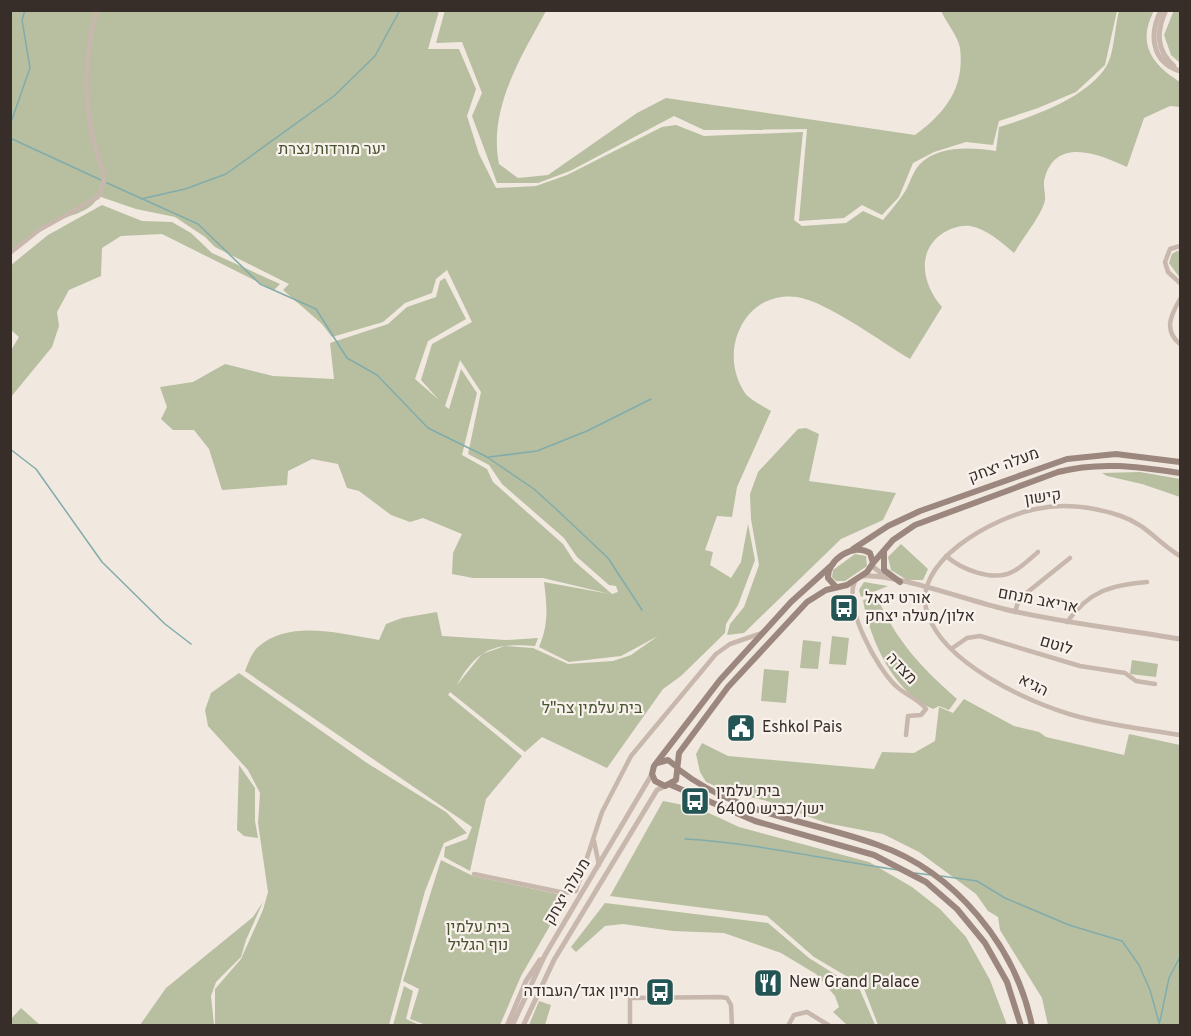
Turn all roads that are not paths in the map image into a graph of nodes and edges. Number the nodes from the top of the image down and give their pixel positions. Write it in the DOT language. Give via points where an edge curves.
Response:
graph roads {
  1 [pos="97,10"];
  2 [pos="1161,10"];
  3 [pos="1166,10"];
  4 [pos="1180,70"];
  5 [pos="1180,246"];
  6 [pos="10,253"];
  7 [pos="1180,283"];
  8 [pos="1180,299"];
  9 [pos="1180,344"];
  10 [pos="1180,462"];
  11 [pos="1180,473"];
  12 [pos="886,547"];
  13 [pos="850,551"];
  14 [pos="1038,552"];
  15 [pos="946,556"];
  16 [pos="1180,556"];
  17 [pos="1070,558"];
  18 [pos="833,564"];
  19 [pos="872,565"];
  20 [pos="858,578"];
  21 [pos="892,580"];
  22 [pos="900,582"];
  23 [pos="1147,582"];
  24 [pos="838,587"];
  25 [pos="927,589"];
  26 [pos="854,601"];
  27 [pos="1015,612"];
  28 [pos="1067,622"];
  29 [pos="765,632"];
  30 [pos="1180,639"];
  31 [pos="951,649"];
  32 [pos="1155,684"];
  33 [pos="906,735"];
  34 [pos="1180,735"];
  35 [pos="657,763"];
  36 [pos="677,768"];
  37 [pos="652,774"];
  38 [pos="668,785"];
  39 [pos="594,835"];
  40 [pos="599,867"];
  41 [pos="474,874"];
  42 [pos="550,947"];
  43 [pos="821,1023"];
  44 [pos="507,1026"];
  45 [pos="512,1026"];
  46 [pos="523,1026"];
  47 [pos="630,1026"];
  48 [pos="732,1026"];
  49 [pos="788,1026"];
  50 [pos="830,1026"];
  51 [pos="1021,1026"];
  52 [pos="1032,1026"];
  1 -- 6 [label="street" via="89,39 86,108 103,172 101,193 92,202 39,230"];
  2 -- 4 [label="street" via="1154,31 1155,46 1163,62"];
  3 -- 4 [label="street" via="1160,26 1160,44 1168,61"];
  5 -- 7 [label="street" via="1170,249 1165,262 1168,272"];
  8 -- 9 [label="street" via="1169,323"];
  10 -- 13 [label="main road, מעלה יצחק" via="1116,454 1067,459 920,511"];
  11 -- 12 [label="main road, מעלה יצחק" via="1116,465 1070,469 925,521"];
  12 -- 19 [label="main road, מעלה יצחק"];
  12 -- 22 [label="main road" via="882,566"];
  13 -- 18 [label="main road, מעלה יצחק"];
  13 -- 19 [label="main road" via="867,550 872,555"];
  14 -- 15 [label="street" via="1014,571 1000,575 966,570"];
  15 -- 16 [label="street, קישון" via="970,537 1004,519 1037,508 1062,506 1100,510 1131,520"];
  15 -- 25 [label="street, קישון"];
  17 -- 27 [label="street" via="1019,599"];
  18 -- 24 [label="main road" via="828,578"];
  18 -- 29 [label="main road"];
  19 -- 20 [label="main road, מעלה יצחק"];
  19 -- 21 [label="street"];
  20 -- 21 [label="street"];
  20 -- 24 [label="main road, מעלה יצחק"];
  20 -- 26 [label="street, מצדה" via="853,588"];
  21 -- 22 [label="street, אריאב מנחם"];
  22 -- 25 [label="street, אריאב מנחם"];
  23 -- 28 [label="street" via="1101,591 1079,606"];
  24 -- 26 [label="street, מצדה" via="852,595"];
  24 -- 36 [label="main road" via="807,602 728,687 679,753"];
  25 -- 27 [label="street, אריאב מנחם"];
  25 -- 31 [label="street, הגיא" via="927,615"];
  26 -- 33 [label="street, מצדה" via="875,660 898,688 926,710 921,715 908,716"];
  27 -- 28 [label="street, אריאב מנחם"];
  28 -- 30 [label="street, אריאב מנחם"];
  29 -- 35 [label="main road" via="720,680"];
  29 -- 39 [label="street" via="723,648 676,699 631,756"];
  31 -- 32 [label="street, לוטם" via="967,638 980,636"];
  31 -- 34 [label="street, הגיא" via="991,677 1052,708 1107,723"];
  35 -- 36 [label="main road" via="668,760"];
  35 -- 37 [label="main road"];
  36 -- 38 [label="main road" via="678,777"];
  36 -- 52 [label="main road" via="696,783 745,806 878,844 932,874 964,901 1000,946 1020,986"];
  37 -- 38 [label="main road" via="658,784"];
  37 -- 40 [label="street, מעלה יצחק"];
  38 -- 46 [label="street, מעלה יצחק" via="657,790 554,960"];
  38 -- 51 [label="main road" via="755,821 882,858 926,882 980,935 1007,982"];
  39 -- 40 [label="street"];
  39 -- 41 [label="street" via="580,883 572,894"];
  40 -- 42 [label="street, מעלה יצחק"];
  42 -- 44 [label="street" via="531,971"];
  42 -- 45 [label="street, מעלה יצחק"];
  43 -- 49 [label="street" via="807,1012 789,1020"];
  43 -- 50 [label="street"];
  47 -- 48 [label="street" via="630,998 720,997 727,998 731,1005"];
}
